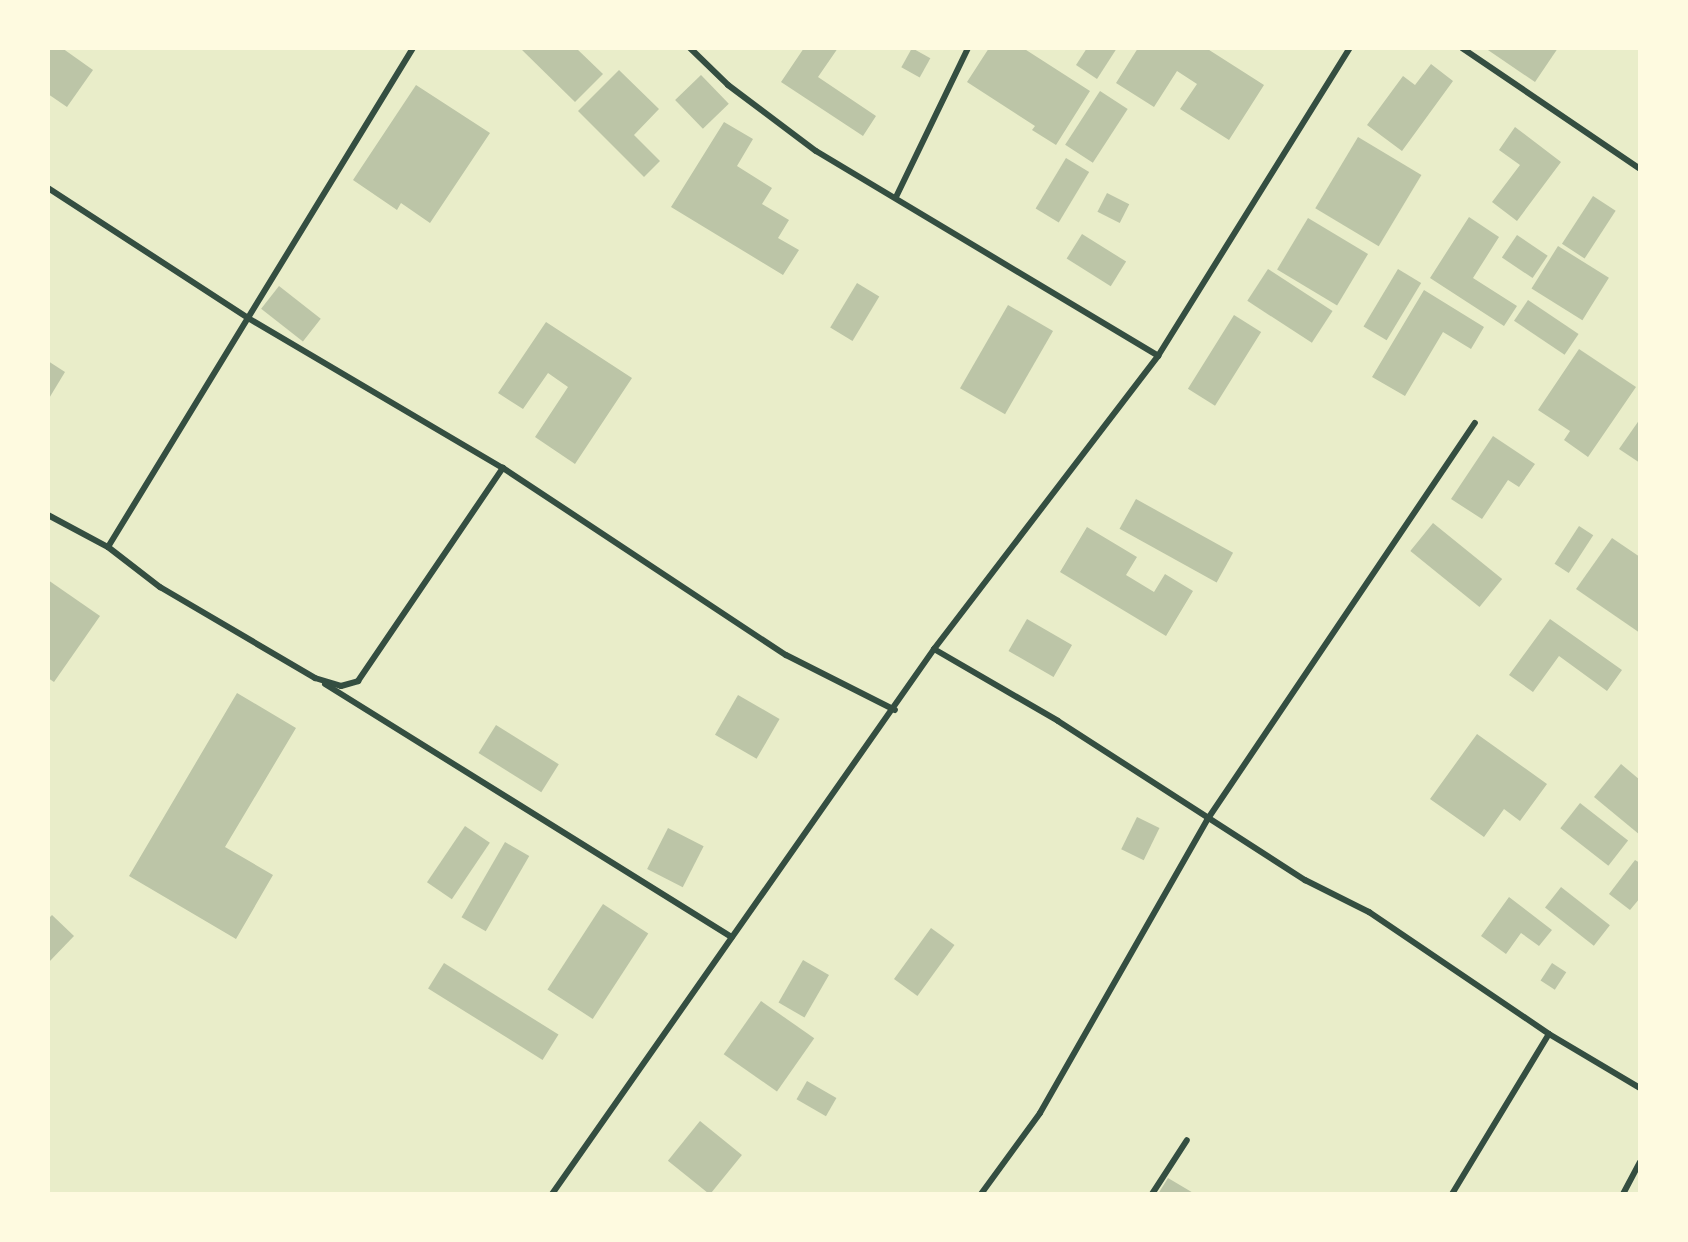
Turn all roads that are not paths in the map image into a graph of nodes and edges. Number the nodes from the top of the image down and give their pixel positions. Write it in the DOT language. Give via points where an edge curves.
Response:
graph roads {
  1 [pos="413,48"];
  2 [pos="690,48"];
  3 [pos="968,48"];
  4 [pos="1350,48"];
  5 [pos="1462,48"];
  6 [pos="1640,169"];
  7 [pos="48,188"];
  8 [pos="896,197"];
  9 [pos="248,318"];
  10 [pos="1158,356"];
  11 [pos="1475,423"];
  12 [pos="503,468"];
  13 [pos="48,514"];
  14 [pos="108,547"];
  15 [pos="934,649"];
  16 [pos="315,678"];
  17 [pos="895,710"];
  18 [pos="1207,819"];
  19 [pos="732,937"];
  20 [pos="1549,1034"];
  21 [pos="1640,1088"];
  22 [pos="1187,1140"];
  23 [pos="1640,1162"];
  24 [pos="552,1194"];
  25 [pos="981,1194"];
  26 [pos="1152,1194"];
  27 [pos="1452,1194"];
  28 [pos="1623,1194"];
  1 -- 9 [label="street"];
  2 -- 8 [label="street" via="728,85 816,151"];
  3 -- 8 [label="street"];
  4 -- 10 [label="street"];
  5 -- 6 [label="street"];
  7 -- 9 [label="street"];
  8 -- 10 [label="street"];
  9 -- 12 [label="street"];
  9 -- 14 [label="street"];
  10 -- 15 [label="street"];
  11 -- 18 [label="street"];
  12 -- 16 [label="street" via="358,681 340,686"];
  12 -- 17 [label="street" via="786,655"];
  13 -- 14 [label="street"];
  14 -- 16 [label="street" via="160,587"];
  15 -- 17 [label="street"];
  15 -- 18 [label="street" via="1058,721"];
  16 -- 19 [label="street"];
  17 -- 19 [label="street"];
  18 -- 20 [label="street" via="1305,880 1369,912"];
  18 -- 25 [label="street" via="1040,1113"];
  19 -- 24 [label="street"];
  20 -- 21 [label="street"];
  20 -- 27 [label="street"];
  22 -- 26 [label="street"];
  23 -- 28 [label="street"];
}
